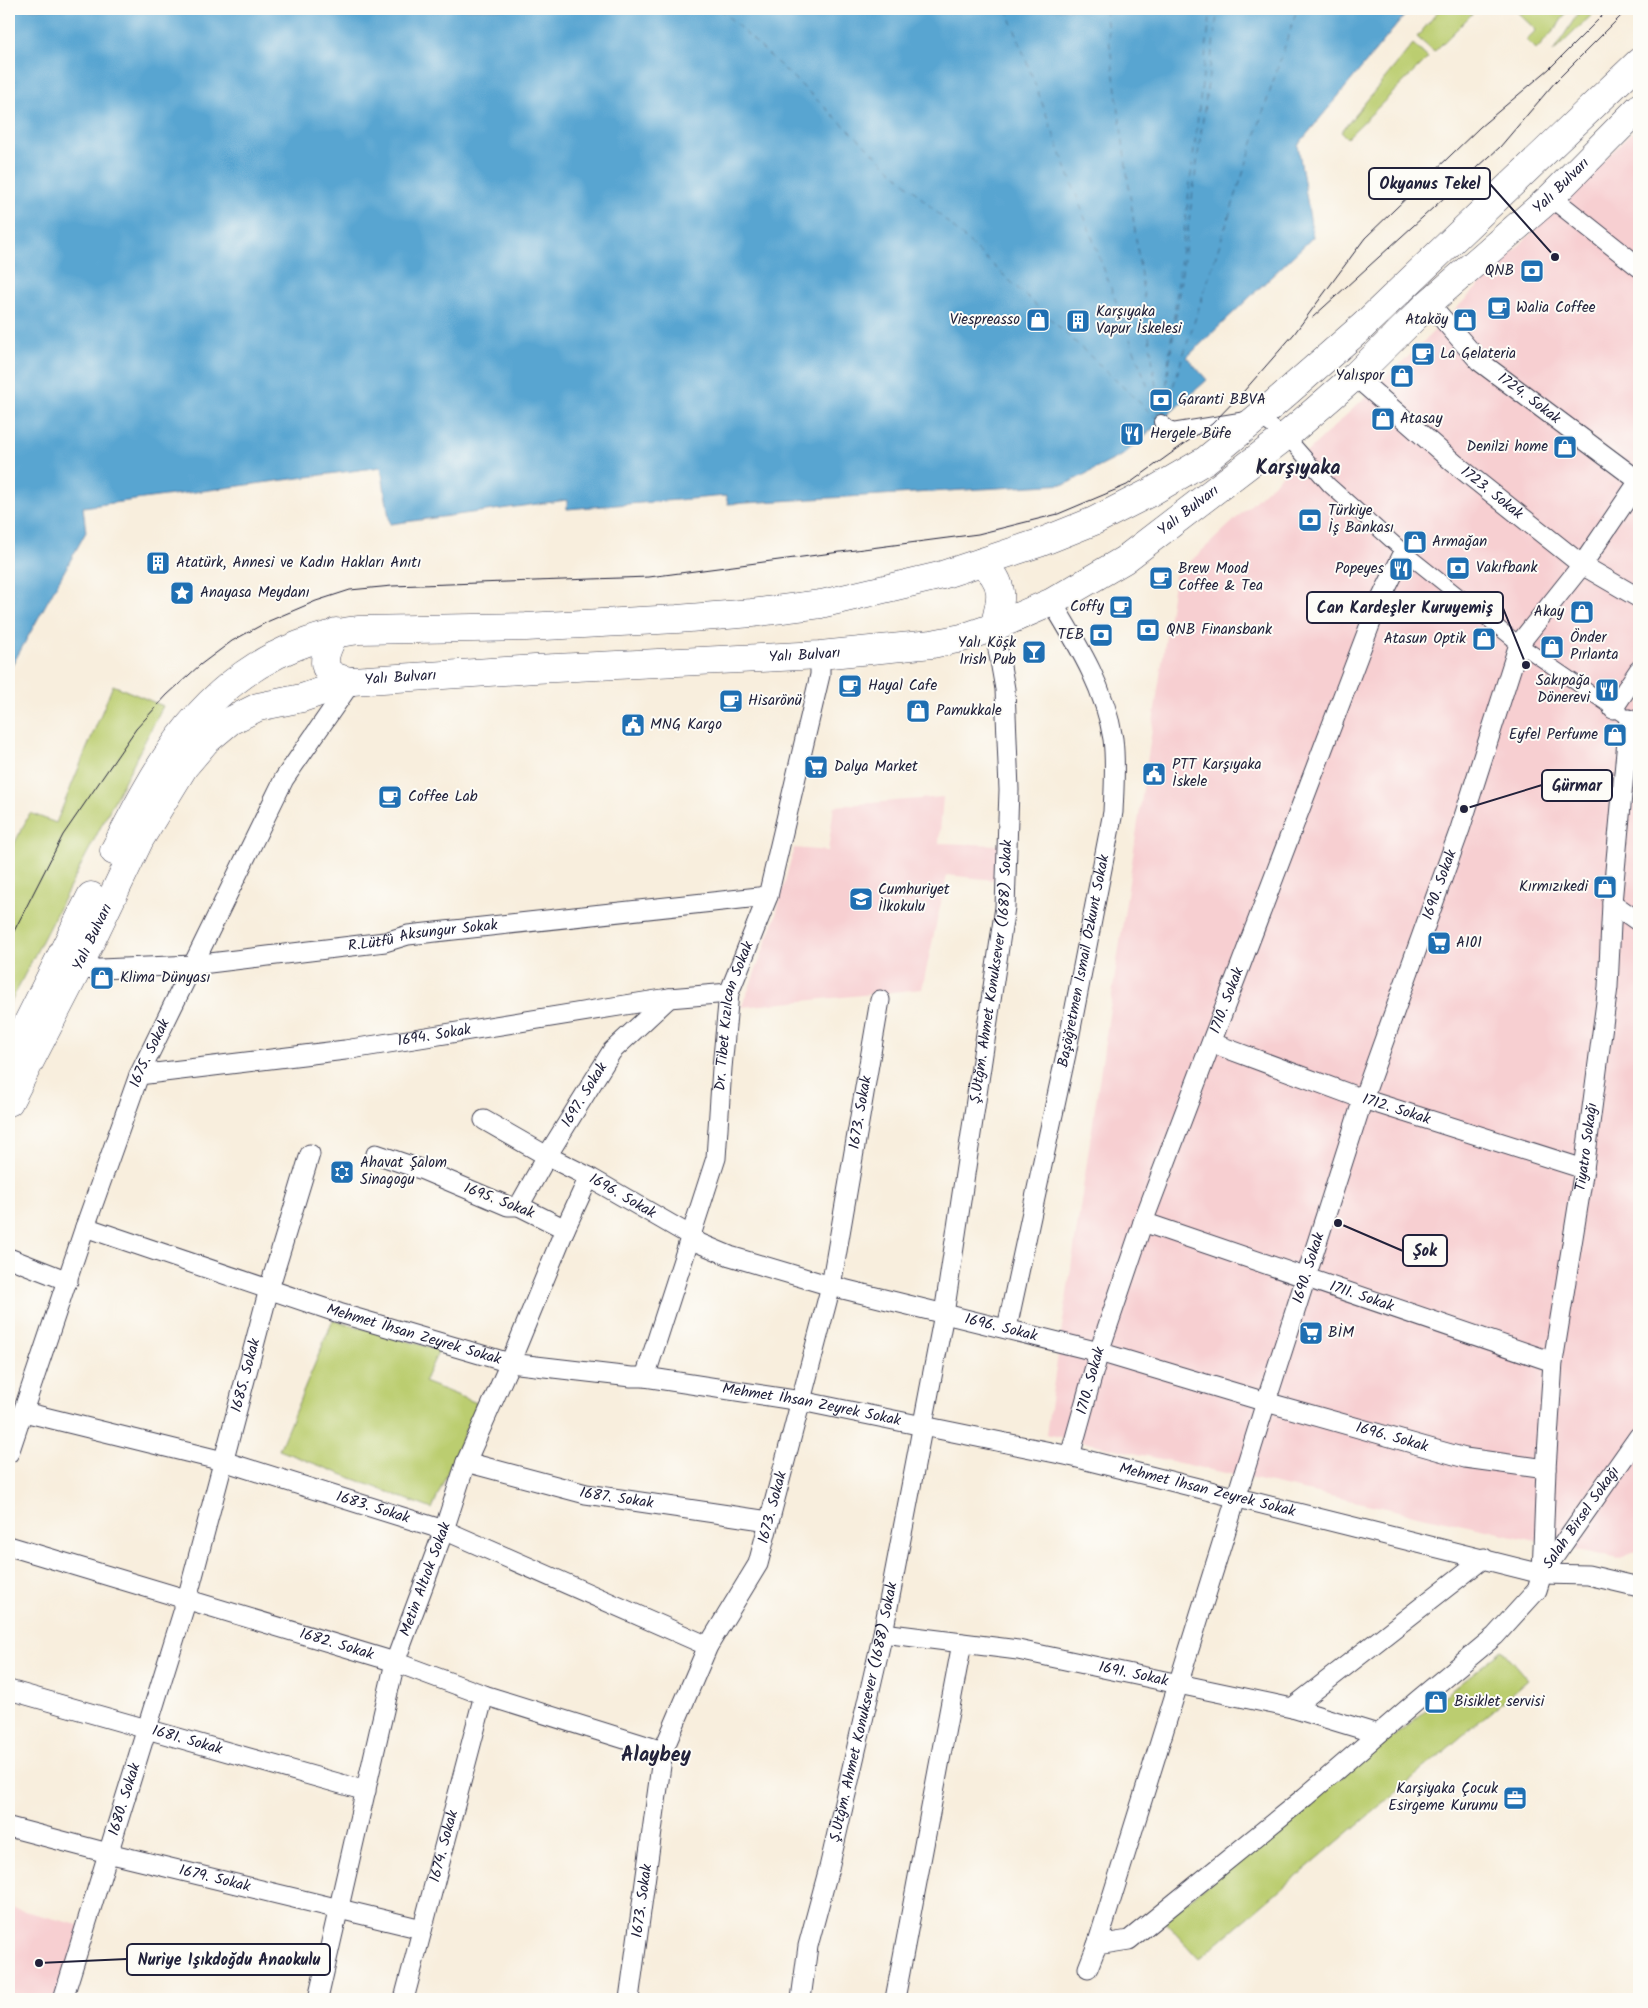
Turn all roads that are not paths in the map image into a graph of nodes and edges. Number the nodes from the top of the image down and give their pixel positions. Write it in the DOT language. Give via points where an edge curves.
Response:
graph roads {
  1 [pos="1639,62"];
  2 [pos="1635,119"];
  3 [pos="1550,196"];
  4 [pos="1639,267"];
  5 [pos="1429,303"];
  6 [pos="1355,376"];
  7 [pos="1258,417"];
  8 [pos="1161,422"];
  9 [pos="1286,436"];
  10 [pos="1639,481"];
  11 [pos="1404,552"];
  12 [pos="973,564"];
  13 [pos="1582,565"];
  14 [pos="1639,598"];
  15 [pos="1052,602"];
  16 [pos="994,627"];
  17 [pos="336,632"];
  18 [pos="1519,644"];
  19 [pos="820,655"];
  20 [pos="1639,670"];
  21 [pos="352,681"];
  22 [pos="1627,718"];
  23 [pos="768,896"];
  24 [pos="1612,902"];
  25 [pos="1639,922"];
  26 [pos="194,965"];
  27 [pos="77,970"];
  28 [pos="729,993"];
  29 [pos="669,998"];
  30 [pos="880,1000"];
  31 [pos="1212,1043"];
  32 [pos="9,1060"];
  33 [pos="140,1075"];
  34 [pos="1363,1099"];
  35 [pos="9,1102"];
  36 [pos="484,1120"];
  37 [pos="310,1154"];
  38 [pos="376,1154"];
  39 [pos="547,1156"];
  40 [pos="1584,1169"];
  41 [pos="589,1177"];
  42 [pos="519,1206"];
  43 [pos="1143,1222"];
  44 [pos="85,1227"];
  45 [pos="565,1229"];
  46 [pos="691,1236"];
  47 [pos="9,1258"];
  48 [pos="1306,1278"];
  49 [pos="68,1281"];
  50 [pos="832,1286"];
  51 [pos="269,1289"];
  52 [pos="944,1314"];
  53 [pos="1007,1328"];
  54 [pos="1100,1352"];
  55 [pos="1554,1362"];
  56 [pos="510,1364"];
  57 [pos="645,1376"];
  58 [pos="801,1401"];
  59 [pos="1266,1402"];
  60 [pos="17,1421"];
  61 [pos="922,1424"];
  62 [pos="1639,1436"];
  63 [pos="9,1453"];
  64 [pos="1070,1456"];
  65 [pos="223,1461"];
  66 [pos="466,1462"];
  67 [pos="1546,1469"];
  68 [pos="1237,1497"];
  69 [pos="769,1521"];
  70 [pos="444,1530"];
  71 [pos="9,1546"];
  72 [pos="1484,1558"];
  73 [pos="1542,1574"];
  74 [pos="1639,1586"];
  75 [pos="187,1599"];
  76 [pos="883,1633"];
  77 [pos="962,1643"];
  78 [pos="708,1646"];
  79 [pos="395,1662"];
  80 [pos="1179,1684"];
  81 [pos="9,1690"];
  82 [pos="484,1695"];
  83 [pos="1292,1708"];
  84 [pos="147,1729"];
  85 [pos="1378,1734"];
  86 [pos="663,1751"];
  87 [pos="366,1791"];
  88 [pos="9,1827"];
  89 [pos="108,1853"];
  90 [pos="338,1910"];
  91 [pos="422,1929"];
  92 [pos="1097,1945"];
  93 [pos="1088,1968"];
  94 [pos="63,1999"];
  95 [pos="318,1999"];
  96 [pos="404,1999"];
  97 [pos="629,1999"];
  98 [pos="801,1999"];
  99 [pos="895,1999"];
  1 -- 7 [label="main road, Yalı Bulvarı" via="1363,326"];
  2 -- 3 [label="main road, Yalı Bulvarı"];
  3 -- 4 [label="street"];
  3 -- 5 [label="main road, Yalı Bulvarı"];
  5 -- 6 [label="main road, Yalı Bulvarı"];
  5 -- 10 [label="street, 1724. Sokak" via="1479,361"];
  6 -- 9 [label="main road, Yalı Bulvarı"];
  6 -- 13 [label="street, 1723. Sokak" via="1454,463"];
  7 -- 8 [label="street" via="1172,431"];
  7 -- 9 [label="street"];
  7 -- 12 [label="main road, Yalı Bulvarı" via="1206,460 1151,492 1039,543"];
  9 -- 11 [label="street" via="1329,484"];
  9 -- 15 [label="main road, Yalı Bulvarı" via="1124,560"];
  10 -- 13 [label="street, 1690. Sokak"];
  11 -- 18 [label="street"];
  11 -- 31 [label="street, 1710. Sokak" via="1376,609"];
  12 -- 16 [label="main road" via="992,571 1000,586 1001,603"];
  12 -- 17 [label="main road, Yalı Bulvarı" via="939,576 821,604 752,613 526,627"];
  13 -- 14 [label="street, 1723. Sokak"];
  13 -- 18 [label="street, 1690. Sokak"];
  15 -- 16 [label="main road, Yalı Bulvarı"];
  15 -- 53 [label="street, Başöğretmen İsmail Özkunt Sokak" via="1087,661 1104,703 1113,739 1113,812 1066,1054"];
  16 -- 19 [label="main road, Yalı Bulvarı" via="932,644"];
  16 -- 52 [label="street, Ş.Ütğm. Ahmet Konuksever (1688) Sokak" via="1005,689 1009,790 1005,907"];
  17 -- 21 [label="main road" via="326,650 327,671 337,679"];
  17 -- 32 [label="main road, Yalı Bulvarı" via="301,643 233,681 204,707 174,745 146,789"];
  18 -- 22 [label="street"];
  18 -- 34 [label="street, 1690. Sokak" via="1460,829"];
  19 -- 21 [label="main road, Yalı Bulvarı"];
  19 -- 23 [label="street, Dr. Tibet Kızılcan Sokak" via="820,676"];
  20 -- 22 [label="street"];
  21 -- 26 [label="street, 1675. Sokak" via="284,779"];
  21 -- 27 [label="main road, Yalı Bulvarı" via="302,698 258,707 230,721 206,741 184,767 140,840"];
  22 -- 24 [label="street, Tiyatro Sokağı"];
  23 -- 26 [label="street, R.Lütfü Aksungur Sokak" via="408,935 385,942"];
  23 -- 28 [label="street, Dr. Tibet Kızılcan Sokak"];
  24 -- 25 [label="street"];
  24 -- 40 [label="street, Tiyatro Sokağı" via="1608,987"];
  26 -- 27 [label="street, R.Lütfü Aksungur Sokak"];
  26 -- 33 [label="street, 1675. Sokak"];
  27 -- 35 [label="main road, Yalı Bulvarı"];
  28 -- 29 [label="street, 1694. Sokak"];
  28 -- 46 [label="street, Dr. Tibet Kızılcan Sokak" via="716,1158"];
  29 -- 33 [label="street, 1694. Sokak" via="346,1050"];
  29 -- 39 [label="street, 1697. Sokak" via="612,1051"];
  30 -- 50 [label="street, 1673. Sokak"];
  31 -- 34 [label="street, 1712. Sokak"];
  31 -- 43 [label="street, 1710. Sokak"];
  33 -- 44 [label="street, 1675. Sokak"];
  34 -- 40 [label="street, 1712. Sokak"];
  34 -- 48 [label="street, 1690. Sokak"];
  36 -- 39 [label="street, 1696. Sokak"];
  37 -- 51 [label="street, 1685. Sokak"];
  38 -- 42 [label="street, 1695. Sokak" via="508,1206"];
  39 -- 41 [label="street, 1696. Sokak"];
  39 -- 42 [label="street, 1697. Sokak"];
  40 -- 55 [label="street, Tiyatro Sokağı"];
  41 -- 45 [label="street, Metin Altıok Sokak"];
  41 -- 46 [label="street, 1696. Sokak"];
  42 -- 45 [label="street, 1695. Sokak"];
  43 -- 48 [label="street, 1711. Sokak"];
  43 -- 54 [label="street, 1710. Sokak"];
  44 -- 49 [label="street, 1675. Sokak"];
  44 -- 51 [label="street, Mehmet İhsan Zeyrek Sokak"];
  45 -- 56 [label="street, Metin Altıok Sokak"];
  46 -- 50 [label="street, 1696. Sokak" via="699,1243 730,1256"];
  46 -- 57 [label="street, Dr. Tibet Kızılcan Sokak"];
  47 -- 49 [label="street"];
  48 -- 55 [label="street, 1711. Sokak"];
  48 -- 59 [label="street, 1690. Sokak"];
  49 -- 60 [label="street, 1675. Sokak"];
  50 -- 52 [label="street, 1696. Sokak"];
  50 -- 58 [label="street, 1673. Sokak"];
  51 -- 56 [label="street, Mehmet İhsan Zeyrek Sokak"];
  51 -- 65 [label="street, 1685. Sokak"];
  52 -- 53 [label="street, 1696. Sokak"];
  52 -- 61 [label="street, Ş.Ütğm. Ahmet Konuksever (1688) Sokak"];
  53 -- 54 [label="street, 1696. Sokak"];
  54 -- 59 [label="street, 1696. Sokak"];
  54 -- 64 [label="street, 1710. Sokak"];
  55 -- 67 [label="street, Tiyatro Sokağı"];
  56 -- 57 [label="street, Mehmet İhsan Zeyrek Sokak"];
  56 -- 66 [label="street, Metin Altıok Sokak"];
  57 -- 58 [label="street, Mehmet İhsan Zeyrek Sokak"];
  58 -- 61 [label="street, Mehmet İhsan Zeyrek Sokak"];
  58 -- 69 [label="street, 1673. Sokak"];
  59 -- 67 [label="street, 1696. Sokak" via="1465,1458"];
  59 -- 68 [label="street, 1690. Sokak"];
  60 -- 63 [label="street, 1675. Sokak"];
  60 -- 65 [label="street, 1683. Sokak"];
  61 -- 64 [label="street, Mehmet İhsan Zeyrek Sokak"];
  61 -- 76 [label="street, Ş.Ütğm. Ahmet Konuksever (1688) Sokak"];
  62 -- 73 [label="street, Salah Birsel Sokağı"];
  64 -- 68 [label="street, Mehmet İhsan Zeyrek Sokak"];
  65 -- 70 [label="street, 1683. Sokak"];
  65 -- 75 [label="street, 1685. Sokak"];
  66 -- 69 [label="street, 1687. Sokak" via="586,1494"];
  66 -- 70 [label="street, Metin Altıok Sokak"];
  67 -- 73 [label="street, Tiyatro Sokağı"];
  68 -- 72 [label="street, Mehmet İhsan Zeyrek Sokak"];
  68 -- 80 [label="street, 1690. Sokak"];
  69 -- 78 [label="street, 1673. Sokak" via="758,1564"];
  70 -- 78 [label="street, 1683. Sokak"];
  70 -- 79 [label="street, Metin Altıok Sokak"];
  71 -- 75 [label="street, 1682. Sokak"];
  72 -- 73 [label="street, Mehmet İhsan Zeyrek Sokak"];
  72 -- 83 [label="street"];
  73 -- 74 [label="street, Mehmet İhsan Zeyrek Sokak" via="1588,1575"];
  73 -- 85 [label="street" via="1537,1590 1495,1636"];
  75 -- 79 [label="street, 1682. Sokak"];
  75 -- 84 [label="street, 1680. Sokak"];
  76 -- 77 [label="street, 1691. Sokak"];
  76 -- 98 [label="street, Ş.Ütğm. Ahmet Konuksever (1688) Sokak" via="808,1946"];
  77 -- 80 [label="street, 1691. Sokak" via="1018,1650"];
  77 -- 99 [label="street"];
  78 -- 86 [label="street, 1673. Sokak"];
  79 -- 82 [label="street, 1682. Sokak"];
  79 -- 87 [label="street, Metin Altıok Sokak"];
  80 -- 83 [label="street, 1691. Sokak"];
  80 -- 92 [label="street, 1690. Sokak"];
  81 -- 84 [label="street, 1681. Sokak"];
  82 -- 86 [label="street, 1682. Sokak"];
  82 -- 91 [label="street, 1674. Sokak"];
  83 -- 85 [label="street, 1691. Sokak"];
  84 -- 87 [label="street, 1681. Sokak"];
  84 -- 89 [label="street, 1680. Sokak"];
  85 -- 92 [label="street" via="1129,1940"];
  86 -- 97 [label="street, 1673. Sokak"];
  87 -- 90 [label="street, Metin Altıok Sokak"];
  88 -- 89 [label="street, 1679. Sokak"];
  89 -- 90 [label="street, 1679. Sokak"];
  89 -- 94 [label="street, 1680. Sokak"];
  90 -- 91 [label="street, 1679. Sokak"];
  90 -- 95 [label="street, Metin Altıok Sokak"];
  91 -- 96 [label="street, 1674. Sokak"];
  92 -- 93 [label="street, 1690. Sokak"];
}
